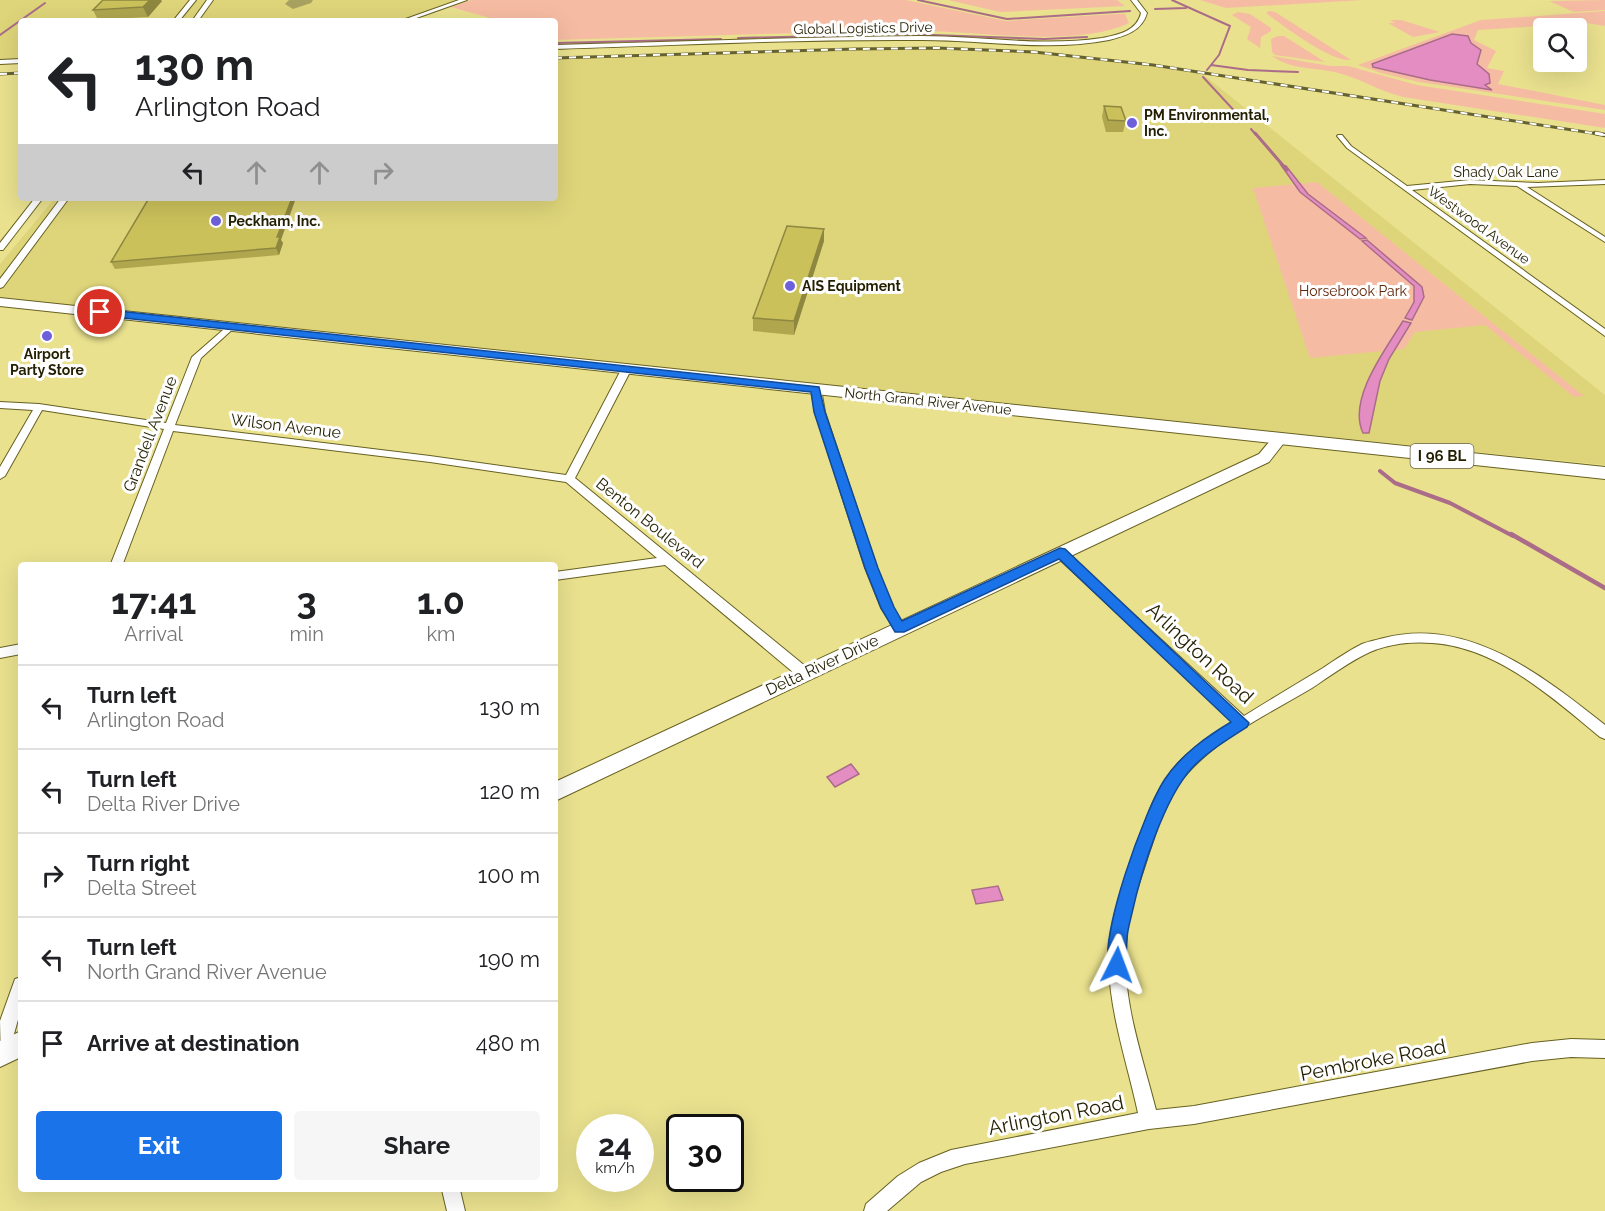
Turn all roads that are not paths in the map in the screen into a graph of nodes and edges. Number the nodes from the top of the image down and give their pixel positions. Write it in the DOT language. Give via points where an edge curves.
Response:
graph roads {
  1 [pos="193,0"];
  2 [pos="210,0"];
  3 [pos="464,0"];
  4 [pos="1134,0"];
  5 [pos="179,18"];
  6 [pos="197,18"];
  7 [pos="412,18"];
  8 [pos="558,47"];
  9 [pos="18,61"];
  10 [pos="0,62"];
  11 [pos="1340,136"];
  12 [pos="1605,182"];
  13 [pos="1517,184"];
  14 [pos="1406,188"];
  15 [pos="37,201"];
  16 [pos="63,201"];
  17 [pos="58,207"];
  18 [pos="49,208"];
  19 [pos="39,209"];
  20 [pos="30,210"];
  21 [pos="1605,240"];
  22 [pos="0,248"];
  23 [pos="0,285"];
  24 [pos="0,302"];
  25 [pos="231,326"];
  26 [pos="1605,333"];
  27 [pos="627,368"];
  28 [pos="816,389"];
  29 [pos="0,405"];
  30 [pos="39,407"];
  31 [pos="170,427"];
  32 [pos="1279,439"];
  33 [pos="1605,473"];
  34 [pos="0,476"];
  35 [pos="569,479"];
  36 [pos="1060,553"];
  37 [pos="669,560"];
  38 [pos="118,562"];
  39 [pos="558,576"];
  40 [pos="900,628"];
  41 [pos="18,649"];
  42 [pos="0,652"];
  43 [pos="806,674"];
  44 [pos="1242,723"];
  45 [pos="1605,733"];
  46 [pos="558,791"];
  47 [pos="18,994"];
  48 [pos="1605,1048"];
  49 [pos="7,1050"];
  50 [pos="1149,1120"];
  51 [pos="451,1192"];
  52 [pos="456,1211"];
  53 [pos="873,1211"];
  1 -- 5 [label="street"];
  2 -- 6 [label="street"];
  3 -- 7 [label="street"];
  4 -- 8 [label="street, Global Logistics Drive" via="1144,13 1141,23 1133,29 1112,37 1076,42 905,39"];
  9 -- 10 [label="street"];
  11 -- 14 [label="street, Westwood Avenue" via="1349,147"];
  12 -- 13 [label="street, Shady Oak Lane"];
  13 -- 14 [label="street, Shady Oak Lane" via="1470,182"];
  13 -- 21 [label="street"];
  14 -- 26 [label="street, Westwood Avenue"];
  15 -- 20 [label="street"];
  16 -- 17 [label="street"];
  17 -- 18 [label="street"];
  17 -- 23 [label="street"];
  19 -- 20 [label="street"];
  20 -- 22 [label="street"];
  24 -- 25 [label="main road, North Grand River Avenue / I 96 BL"];
  25 -- 27 [label="main road, North Grand River Avenue / I 96 BL"];
  25 -- 31 [label="street, Grandell Avenue" via="197,357"];
  27 -- 28 [label="main road, North Grand River Avenue / I 96 BL"];
  27 -- 35 [label="street"];
  28 -- 32 [label="main road, North Grand River Avenue / I 96 BL"];
  28 -- 40 [label="street" via="819,412 871,568 887,608"];
  29 -- 30 [label="street, Wilson Avenue"];
  30 -- 31 [label="street, Wilson Avenue"];
  30 -- 34 [label="street"];
  31 -- 35 [label="street, Wilson Avenue"];
  31 -- 38 [label="street, Grandell Avenue"];
  32 -- 33 [label="main road, North Grand River Avenue / I 96 BL"];
  32 -- 36 [label="street, Delta River Drive" via="1264,458"];
  35 -- 37 [label="street, Benton Boulevard"];
  36 -- 40 [label="street, Delta River Drive"];
  36 -- 44 [label="street, Arlington Road"];
  37 -- 39 [label="street"];
  37 -- 43 [label="street, Benton Boulevard"];
  40 -- 43 [label="street, Delta River Drive"];
  41 -- 42 [label="street"];
  43 -- 46 [label="street, Delta River Drive"];
  44 -- 45 [label="street" via="1366,648 1385,641 1423,637 1473,647 1515,666"];
  44 -- 50 [label="street, Arlington Road" via="1186,764 1170,784 1157,808 1126,900 1118,939 1119,993"];
  47 -- 49 [label="street" via="6,1028"];
  48 -- 50 [label="street, Pembroke Road" via="1532,1052"];
  50 -- 53 [label="street, Arlington Road" via="939,1162 896,1187"];
  51 -- 52 [label="street"];
}
